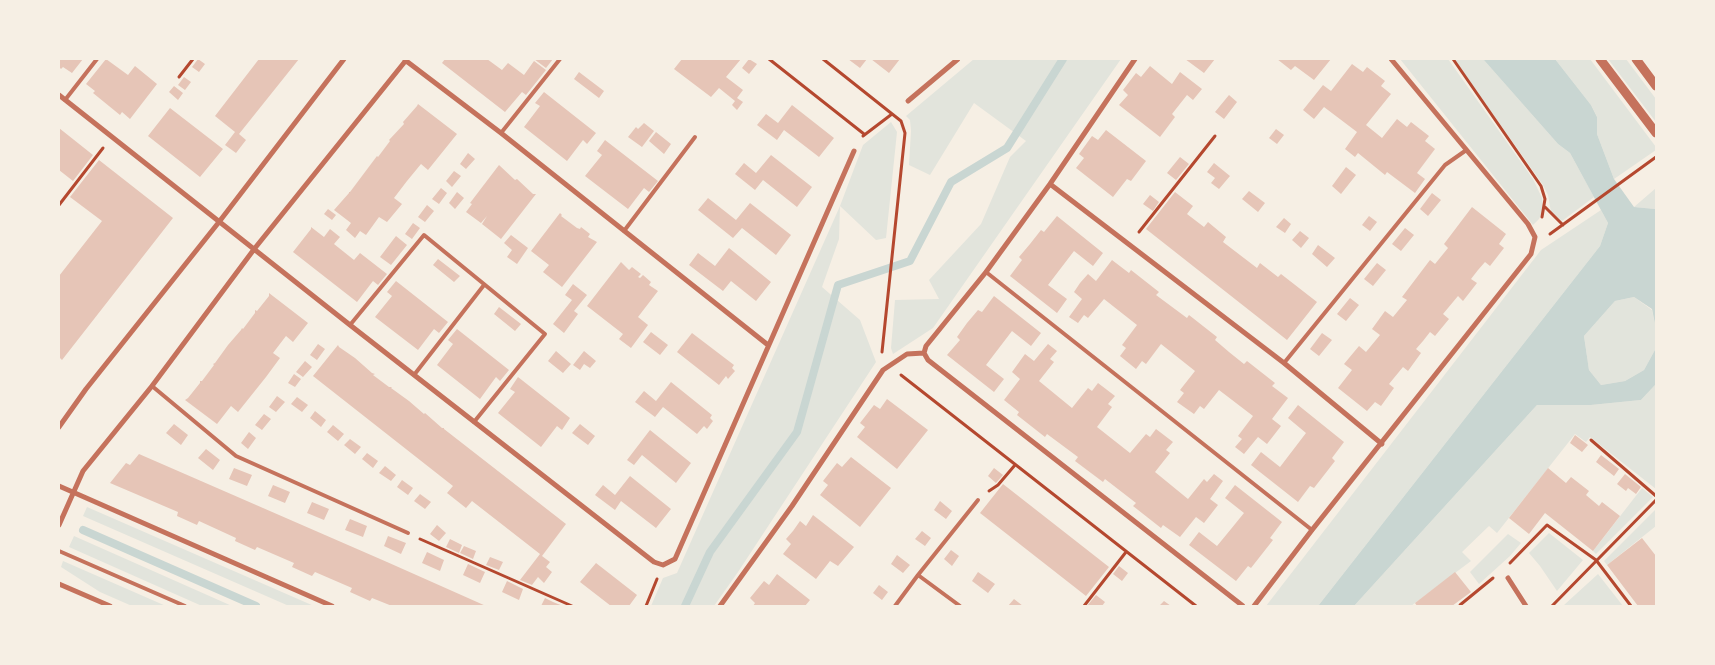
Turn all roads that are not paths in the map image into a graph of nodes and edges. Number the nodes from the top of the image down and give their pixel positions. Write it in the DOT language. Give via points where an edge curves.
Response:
graph roads {
  1 [pos="97,59"];
  2 [pos="344,59"];
  3 [pos="560,59"];
  4 [pos="958,59"];
  5 [pos="1135,59"];
  6 [pos="1391,59"];
  7 [pos="1600,59"];
  8 [pos="1636,59"];
  9 [pos="406,60"];
  10 [pos="1656,86"];
  11 [pos="59,95"];
  12 [pos="65,100"];
  13 [pos="908,101"];
  14 [pos="501,133"];
  15 [pos="1656,133"];
  16 [pos="695,137"];
  17 [pos="1465,150"];
  18 [pos="854,151"];
  19 [pos="1050,184"];
  20 [pos="219,222"];
  21 [pos="624,231"];
  22 [pos="255,248"];
  23 [pos="986,272"];
  24 [pos="484,285"];
  25 [pos="350,325"];
  26 [pos="768,346"];
  27 [pos="924,353"];
  28 [pos="1284,363"];
  29 [pos="414,375"];
  30 [pos="152,386"];
  31 [pos="474,422"];
  32 [pos="59,426"];
  33 [pos="1382,444"];
  34 [pos="59,486"];
  35 [pos="73,492"];
  36 [pos="978,500"];
  37 [pos="59,525"];
  38 [pos="1312,530"];
  39 [pos="408,533"];
  40 [pos="59,551"];
  41 [pos="918,574"];
  42 [pos="1508,578"];
  43 [pos="59,584"];
  44 [pos="110,606"];
  45 [pos="185,606"];
  46 [pos="332,606"];
  47 [pos="720,606"];
  48 [pos="895,606"];
  49 [pos="960,606"];
  50 [pos="1243,606"];
  51 [pos="1254,606"];
  52 [pos="1526,606"];
  1 -- 12 [label="lane"];
  2 -- 20 [label="street"];
  3 -- 14 [label="lane"];
  4 -- 13 [label="street"];
  5 -- 19 [label="street"];
  6 -- 17 [label="street"];
  7 -- 15 [label="street"];
  8 -- 10 [label="street"];
  9 -- 14 [label="street"];
  9 -- 22 [label="street"];
  11 -- 12 [label="street"];
  12 -- 20 [label="street"];
  14 -- 21 [label="street"];
  16 -- 21 [label="lane"];
  17 -- 28 [label="lane" via="1445,165"];
  17 -- 33 [label="street" via="1528,224 1535,237 1531,254"];
  18 -- 26 [label="street"];
  19 -- 23 [label="street"];
  19 -- 28 [label="street"];
  20 -- 22 [label="street"];
  20 -- 32 [label="street"];
  21 -- 26 [label="street"];
  22 -- 25 [label="street"];
  22 -- 30 [label="street"];
  23 -- 27 [label="street" via="926,346"];
  23 -- 38 [label="lane"];
  24 -- 25 [label="lane" via="424,235"];
  24 -- 29 [label="lane"];
  24 -- 31 [label="lane" via="545,334"];
  25 -- 29 [label="street"];
  26 -- 31 [label="street" via="675,559 663,565 654,562"];
  27 -- 47 [label="street" via="907,354 882,370 792,506"];
  27 -- 50 [label="street" via="928,360"];
  28 -- 33 [label="street"];
  29 -- 31 [label="street"];
  30 -- 35 [label="street" via="82,471"];
  30 -- 39 [label="lane" via="236,456"];
  33 -- 38 [label="street"];
  34 -- 35 [label="street"];
  35 -- 37 [label="street"];
  35 -- 46 [label="street"];
  36 -- 41 [label="lane"];
  38 -- 51 [label="street"];
  40 -- 45 [label="lane"];
  41 -- 48 [label="lane"];
  41 -- 49 [label="lane"];
  42 -- 52 [label="street"];
  43 -- 44 [label="street"];
}
